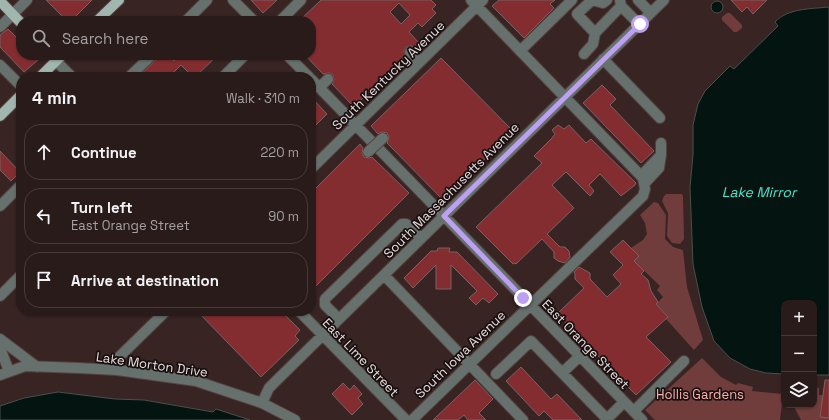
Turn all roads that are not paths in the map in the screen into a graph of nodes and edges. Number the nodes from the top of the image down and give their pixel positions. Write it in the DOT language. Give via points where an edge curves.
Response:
graph roads {
  1 [pos="27,0"];
  2 [pos="119,0"];
  3 [pos="207,0"];
  4 [pos="233,0"];
  5 [pos="299,0"];
  6 [pos="572,0"];
  7 [pos="607,0"];
  8 [pos="638,0"];
  9 [pos="664,0"];
  10 [pos="0,1"];
  11 [pos="477,2"];
  12 [pos="620,3"];
  13 [pos="651,13"];
  14 [pos="13,14"];
  15 [pos="102,16"];
  16 [pos="191,16"];
  17 [pos="249,16"];
  18 [pos="285,16"];
  19 [pos="16,17"];
  20 [pos="640,24"];
  21 [pos="0,26"];
  22 [pos="594,33"];
  23 [pos="520,51"];
  24 [pos="410,52"];
  25 [pos="584,54"];
  26 [pos="603,59"];
  27 [pos="54,60"];
  28 [pos="58,60"];
  29 [pos="147,60"];
  30 [pos="240,60"];
  31 [pos="292,60"];
  32 [pos="420,62"];
  33 [pos="0,65"];
  34 [pos="44,72"];
  35 [pos="68,72"];
  36 [pos="134,72"];
  37 [pos="228,72"];
  38 [pos="304,72"];
  39 [pos="328,79"];
  40 [pos="16,81"];
  41 [pos="316,85"];
  42 [pos="319,88"];
  43 [pos="564,98"];
  44 [pos="16,100"];
  45 [pos="0,116"];
  46 [pos="660,118"];
  47 [pos="356,125"];
  48 [pos="661,143"];
  49 [pos="316,164"];
  50 [pos="644,183"];
  51 [pos="16,190"];
  52 [pos="0,206"];
  53 [pos="444,216"];
  54 [pos="421,238"];
  55 [pos="384,275"];
  56 [pos="16,280"];
  57 [pos="0,296"];
  58 [pos="530,304"];
  59 [pos="161,316"];
  60 [pos="304,316"];
  61 [pos="339,319"];
  62 [pos="322,336"];
  63 [pos="0,339"];
  64 [pos="0,348"];
  65 [pos="580,356"];
  66 [pos="684,361"];
  67 [pos="469,363"];
  68 [pos="37,367"];
  69 [pos="117,370"];
  70 [pos="4,373"];
  71 [pos="562,373"];
  72 [pos="496,374"];
  73 [pos="624,402"];
  74 [pos="262,403"];
  75 [pos="634,411"];
  76 [pos="295,420"];
  77 [pos="406,420"];
  78 [pos="412,420"];
  79 [pos="523,420"];
  80 [pos="642,420"];
  1 -- 14 [label="street"];
  2 -- 15 [label="main road"];
  3 -- 16 [label="street"];
  4 -- 17 [label="street"];
  5 -- 18 [label="street"];
  6 -- 23 [label="street"];
  7 -- 22 [label="street" via="603,3 592,0 577,14"];
  8 -- 13 [label="street"];
  9 -- 13 [label="street, South Massachusetts Avenue"];
  10 -- 14 [label="main road"];
  11 -- 23 [label="street"];
  11 -- 32 [label="street, South Kentucky Avenue"];
  12 -- 20 [label="street"];
  12 -- 22 [label="street"];
  13 -- 20 [label="street, South Massachusetts Avenue"];
  14 -- 19 [label="main road"];
  14 -- 21 [label="street"];
  20 -- 26 [label="street, South Massachusetts Avenue"];
  22 -- 25 [label="street" via="593,44"];
  23 -- 43 [label="street"];
  24 -- 32 [label="street"];
  26 -- 43 [label="street, South Massachusetts Avenue"];
  26 -- 46 [label="street"];
  27 -- 34 [label="main road"];
  28 -- 35 [label="street"];
  29 -- 36 [label="street"];
  30 -- 37 [label="street"];
  31 -- 38 [label="street"];
  32 -- 47 [label="street, South Kentucky Avenue"];
  33 -- 40 [label="street"];
  39 -- 42 [label="street"];
  41 -- 42 [label="street, East Orange Street"];
  42 -- 47 [label="street, East Orange Street"];
  43 -- 50 [label="street"];
  43 -- 53 [label="street, South Massachusetts Avenue"];
  44 -- 45 [label="main road"];
  47 -- 49 [label="street, South Kentucky Avenue"];
  47 -- 53 [label="street, East Orange Street" via="374,148"];
  48 -- 50 [label="street, South Iowa Avenue" via="661,155"];
  50 -- 58 [label="street, South Iowa Avenue" via="643,196"];
  51 -- 52 [label="street"];
  53 -- 54 [label="street, South Massachusetts Avenue"];
  53 -- 58 [label="street, East Orange Street"];
  54 -- 55 [label="street, South Massachusetts Avenue"];
  54 -- 61 [label="street" via="406,224 402,224 326,300 325,305"];
  55 -- 61 [label="street, South Massachusetts Avenue"];
  55 -- 67 [label="street"];
  56 -- 57 [label="street"];
  58 -- 65 [label="street, East Orange Street"];
  58 -- 67 [label="street, South Iowa Avenue"];
  59 -- 69 [label="street" via="115,361"];
  60 -- 62 [label="street, East Lime Street"];
  61 -- 62 [label="street, South Massachusetts Avenue"];
  62 -- 74 [label="street, South Massachusetts Avenue" via="269,388"];
  62 -- 77 [label="street, East Lime Street"];
  63 -- 68 [label="street"];
  64 -- 70 [label="street"];
  65 -- 71 [label="street"];
  65 -- 73 [label="street, East Orange Street"];
  66 -- 75 [label="street"];
  67 -- 78 [label="street, South Iowa Avenue"];
  67 -- 79 [label="street"];
  68 -- 69 [label="street, Lake Morton Drive"];
  68 -- 70 [label="street, Lake Morton Drive" via="25,366"];
  69 -- 74 [label="street, Lake Morton Drive" via="196,381"];
  71 -- 72 [label="street" via="531,341"];
  71 -- 73 [label="street" via="607,419"];
  73 -- 75 [label="street, East Orange Street"];
  74 -- 76 [label="street, Lake Morton Drive"];
  75 -- 80 [label="street, East Orange Street"];
}
